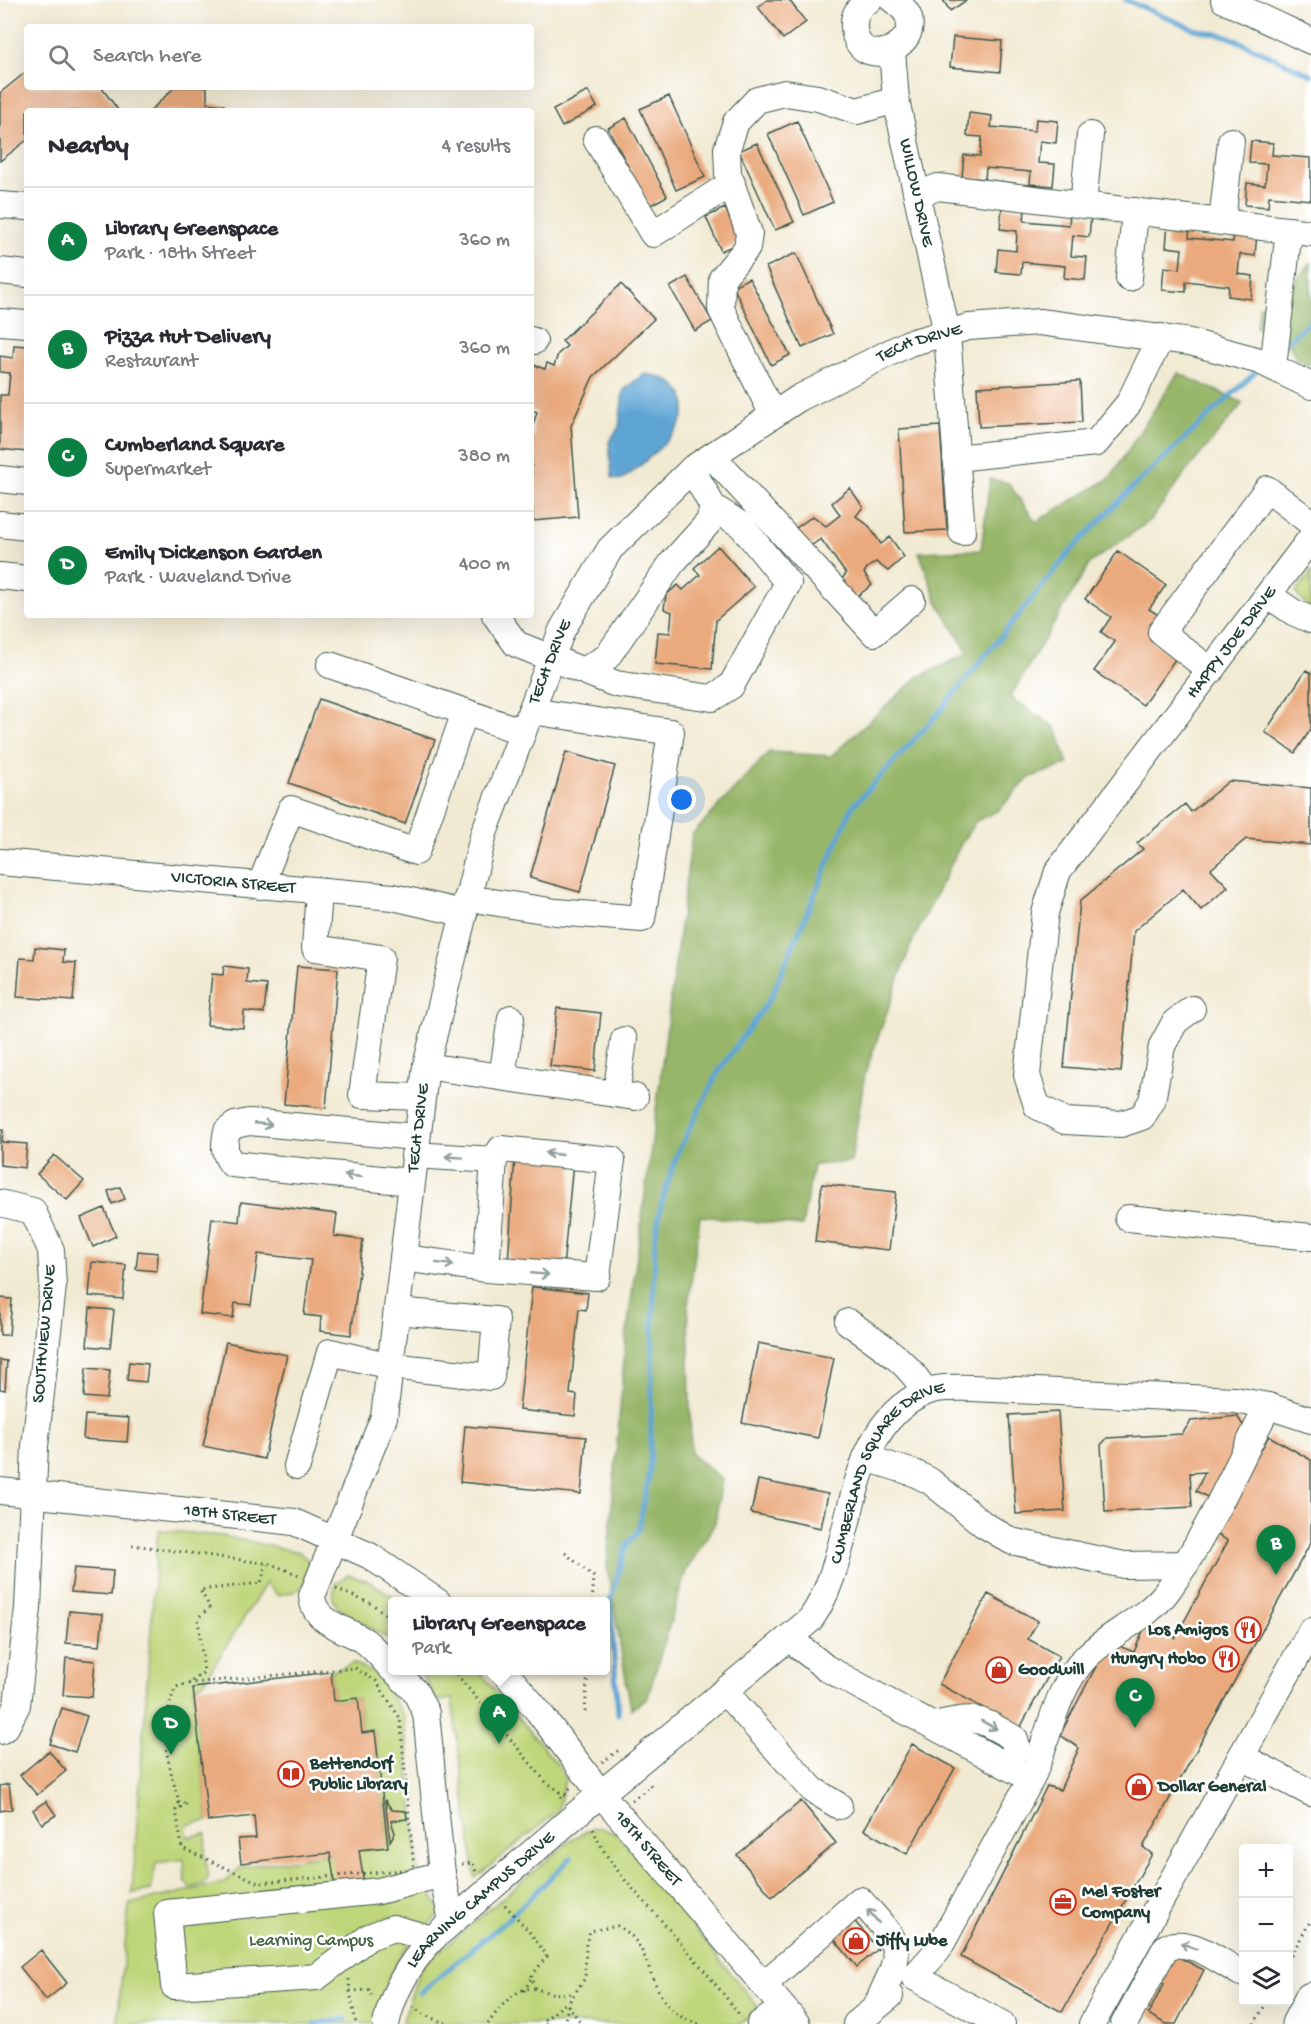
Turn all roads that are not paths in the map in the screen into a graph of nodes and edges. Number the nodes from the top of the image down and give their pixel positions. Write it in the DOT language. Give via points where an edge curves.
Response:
graph roads {
  1 [pos="893,0"];
  2 [pos="1224,0"];
  3 [pos="860,2"];
  4 [pos="1311,41"];
  5 [pos="892,51"];
  6 [pos="896,100"];
  7 [pos="1090,135"];
  8 [pos="596,140"];
  9 [pos="1231,141"];
  10 [pos="732,183"];
  11 [pos="916,195"];
  12 [pos="0,205"];
  13 [pos="1083,205"];
  14 [pos="24,207"];
  15 [pos="1135,211"];
  16 [pos="1222,222"];
  17 [pos="1300,231"];
  18 [pos="0,271"];
  19 [pos="24,274"];
  20 [pos="1129,278"];
  21 [pos="0,322"];
  22 [pos="24,324"];
  23 [pos="947,333"];
  24 [pos="1161,337"];
  25 [pos="1273,367"];
  26 [pos="1311,386"];
  27 [pos="773,415"];
  28 [pos="956,458"];
  29 [pos="702,462"];
  30 [pos="0,479"];
  31 [pos="24,482"];
  32 [pos="713,507"];
  33 [pos="1311,523"];
  34 [pos="0,524"];
  35 [pos="24,527"];
  36 [pos="962,532"];
  37 [pos="1311,538"];
  38 [pos="0,576"];
  39 [pos="24,579"];
  40 [pos="1268,595"];
  41 [pos="912,600"];
  42 [pos="497,618"];
  43 [pos="1311,620"];
  44 [pos="551,658"];
  45 [pos="330,665"];
  46 [pos="585,670"];
  47 [pos="1211,671"];
  48 [pos="465,712"];
  49 [pos="527,722"];
  50 [pos="0,862"];
  51 [pos="260,886"];
  52 [pos="319,891"];
  53 [pos="465,905"];
  54 [pos="1192,1009"];
  55 [pos="511,1018"];
  56 [pos="624,1040"];
  57 [pos="426,1066"];
  58 [pos="502,1077"];
  59 [pos="421,1097"];
  60 [pos="415,1146"];
  61 [pos="495,1160"];
  62 [pos="411,1182"];
  63 [pos="0,1203"];
  64 [pos="1128,1218"];
  65 [pos="1311,1237"];
  66 [pos="403,1258"];
  67 [pos="486,1269"];
  68 [pos="397,1311"];
  69 [pos="848,1322"];
  70 [pos="391,1366"];
  71 [pos="925,1392"];
  72 [pos="1268,1406"];
  73 [pos="1311,1420"];
  74 [pos="866,1458"];
  75 [pos="297,1466"];
  76 [pos="0,1491"];
  77 [pos="33,1494"];
  78 [pos="336,1541"];
  79 [pos="1186,1564"];
  80 [pos="431,1597"];
  81 [pos="1311,1631"];
  82 [pos="790,1640"];
  83 [pos="388,1665"];
  84 [pos="398,1675"];
  85 [pos="506,1675"];
  86 [pos="725,1692"];
  87 [pos="0,1731"];
  88 [pos="1242,1757"];
  89 [pos="1031,1779"];
  90 [pos="1311,1793"];
  91 [pos="601,1794"];
  92 [pos="839,1806"];
  93 [pos="442,1874"];
  94 [pos="452,1921"];
  95 [pos="432,1939"];
  96 [pos="1239,1972"];
  97 [pos="914,1977"];
  98 [pos="763,1985"];
  99 [pos="1311,1999"];
  100 [pos="877,2006"];
  101 [pos="790,2016"];
  102 [pos="386,2024"];
  103 [pos="760,2024"];
  104 [pos="856,2024"];
  105 [pos="1002,2024"];
  106 [pos="1092,2024"];
  107 [pos="1124,2024"];
  108 [pos="1298,2024"];
  1 -- 5 [label="street" via="906,13 909,31"];
  2 -- 4 [label="street"];
  3 -- 5 [label="street" via="853,23 858,41 873,52"];
  5 -- 6 [label="street, WILLOW DRIVE"];
  6 -- 10 [label="street" via="857,111 818,98 785,93 757,100 736,122 727,149"];
  6 -- 11 [label="street, WILLOW DRIVE"];
  7 -- 13 [label="street"];
  8 -- 10 [label="street" via="653,234"];
  9 -- 16 [label="street"];
  10 -- 27 [label="street" via="749,233 747,249 722,279 721,309"];
  11 -- 13 [label="street" via="938,187"];
  11 -- 23 [label="street, WILLOW DRIVE"];
  12 -- 14 [label="street"];
  13 -- 15 [label="street"];
  15 -- 16 [label="street"];
  15 -- 20 [label="street"];
  16 -- 17 [label="street"];
  17 -- 25 [label="street"];
  18 -- 19 [label="street"];
  21 -- 22 [label="street"];
  23 -- 24 [label="street, TECH DRIVE" via="969,327 1040,322"];
  23 -- 27 [label="street, TECH DRIVE" via="909,343"];
  23 -- 28 [label="street, WILLOW DRIVE"];
  24 -- 25 [label="street, TECH DRIVE"];
  24 -- 28 [label="street" via="1129,403 1096,443"];
  25 -- 26 [label="street, TECH DRIVE"];
  27 -- 29 [label="street, TECH DRIVE"];
  28 -- 36 [label="street, WILLOW DRIVE"];
  29 -- 32 [label="street"];
  29 -- 41 [label="street" via="874,633"];
  29 -- 44 [label="street, TECH DRIVE" via="610,549 562,630"];
  30 -- 31 [label="street"];
  32 -- 46 [label="street" via="709,522 672,563 607,657"];
  32 -- 46 [label="street" via="741,525 788,584 731,686 712,698 616,684"];
  33 -- 47 [label="street" via="1267,489 1161,632"];
  34 -- 35 [label="street"];
  37 -- 40 [label="street, HAPPY JOE DRIVE"];
  38 -- 39 [label="street"];
  40 -- 43 [label="street"];
  40 -- 47 [label="street, HAPPY JOE DRIVE"];
  42 -- 44 [label="street" via="516,644"];
  44 -- 46 [label="street"];
  44 -- 49 [label="street, TECH DRIVE"];
  45 -- 48 [label="street"];
  47 -- 54 [label="street, HAPPY JOE DRIVE" via="1058,871 1045,913 1027,1075 1037,1106 1065,1121 1120,1124 1142,1117 1152,1101 1162,1046 1175,1022"];
  48 -- 49 [label="street"];
  48 -- 51 [label="street" via="416,852 291,809"];
  49 -- 53 [label="street, TECH DRIVE" via="484,833"];
  49 -- 53 [label="street, VICTORIA STREET" via="671,732 642,919"];
  50 -- 51 [label="street, VICTORIA STREET"];
  51 -- 52 [label="street, VICTORIA STREET"];
  52 -- 53 [label="street, VICTORIA STREET"];
  52 -- 59 [label="street" via="315,948 381,958 362,1095"];
  53 -- 57 [label="street, TECH DRIVE"];
  55 -- 58 [label="street"];
  56 -- 58 [label="street" via="625,1096"];
  57 -- 58 [label="street"];
  57 -- 59 [label="street, TECH DRIVE"];
  59 -- 60 [label="street, TECH DRIVE"];
  61 -- 60 [label="street, one-way"];
  60 -- 62 [label="street, TECH DRIVE"];
  62 -- 60 [label="street, one-way" via="232,1164 225,1155 224,1143 227,1131 249,1122"];
  61 -- 67 [label="street"];
  67 -- 61 [label="street, one-way" via="597,1277 612,1160 501,1149"];
  62 -- 66 [label="street, TECH DRIVE"];
  63 -- 77 [label="street, SOUTHVIEW DRIVE" via="33,1211 51,1250 53,1286"];
  64 -- 65 [label="street"];
  66 -- 67 [label="street, one-way"];
  66 -- 68 [label="street, TECH DRIVE"];
  68 -- 70 [label="street, TECH DRIVE"];
  68 -- 70 [label="street" via="496,1320 491,1377"];
  69 -- 71 [label="street" via="892,1353 919,1380"];
  70 -- 75 [label="street" via="330,1352"];
  70 -- 78 [label="street, TECH DRIVE" via="384,1417"];
  71 -- 72 [label="street, CUMBERLAND SQUARE DRIVE" via="972,1388 1235,1400"];
  71 -- 74 [label="street, CUMBERLAND SQUARE DRIVE" via="882,1427"];
  72 -- 73 [label="street, CUMBERLAND SQUARE DRIVE"];
  72 -- 79 [label="street"];
  74 -- 79 [label="street" via="930,1481 983,1524 1011,1541 1124,1564"];
  74 -- 82 [label="street, CUMBERLAND SQUARE DRIVE" via="826,1594 810,1620"];
  76 -- 77 [label="street, 18TH STREET"];
  77 -- 78 [label="street, 18TH STREET" via="294,1522"];
  77 -- 87 [label="street" via="28,1608 16,1705 6,1727"];
  78 -- 80 [label="street, 18TH STREET" via="370,1556"];
  78 -- 83 [label="street, TECH DRIVE" via="312,1596 313,1608 322,1618 366,1642"];
  79 -- 89 [label="street" via="1166,1593 1088,1655 1074,1672 1050,1721"];
  81 -- 88 [label="street"];
  82 -- 86 [label="street, CUMBERLAND SQUARE DRIVE"];
  82 -- 89 [label="street" via="826,1668"];
  84 -- 93 [label="street" via="415,1691 426,1713"];
  85 -- 91 [label="street, 18TH STREET"];
  86 -- 91 [label="street, CUMBERLAND SQUARE DRIVE"];
  86 -- 92 [label="street" via="813,1790"];
  88 -- 90 [label="street"];
  88 -- 106 [label="street"];
  89 -- 97 [label="street" via="938,1950"];
  91 -- 94 [label="street, LEARNING CAMPUS DRIVE" via="587,1823"];
  91 -- 98 [label="street, 18TH STREET"];
  93 -- 94 [label="street"];
  93 -- 95 [label="street" via="379,1891 167,1913 174,1986 317,1977 369,1937 393,1928"];
  94 -- 95 [label="street, LEARNING CAMPUS DRIVE"];
  95 -- 102 [label="street, LEARNING CAMPUS DRIVE" via="403,1978"];
  96 -- 107 [label="street, one-way" via="1187,1943 1176,1942 1166,1947"];
  97 -- 100 [label="street"];
  97 -- 105 [label="street"];
  100 -- 98 [label="street, one-way" via="895,1961 895,1947 890,1935 860,1900"];
  98 -- 101 [label="street, 18TH STREET"];
  99 -- 108 [label="main road"];
  100 -- 104 [label="street"];
  101 -- 103 [label="street"];
}
